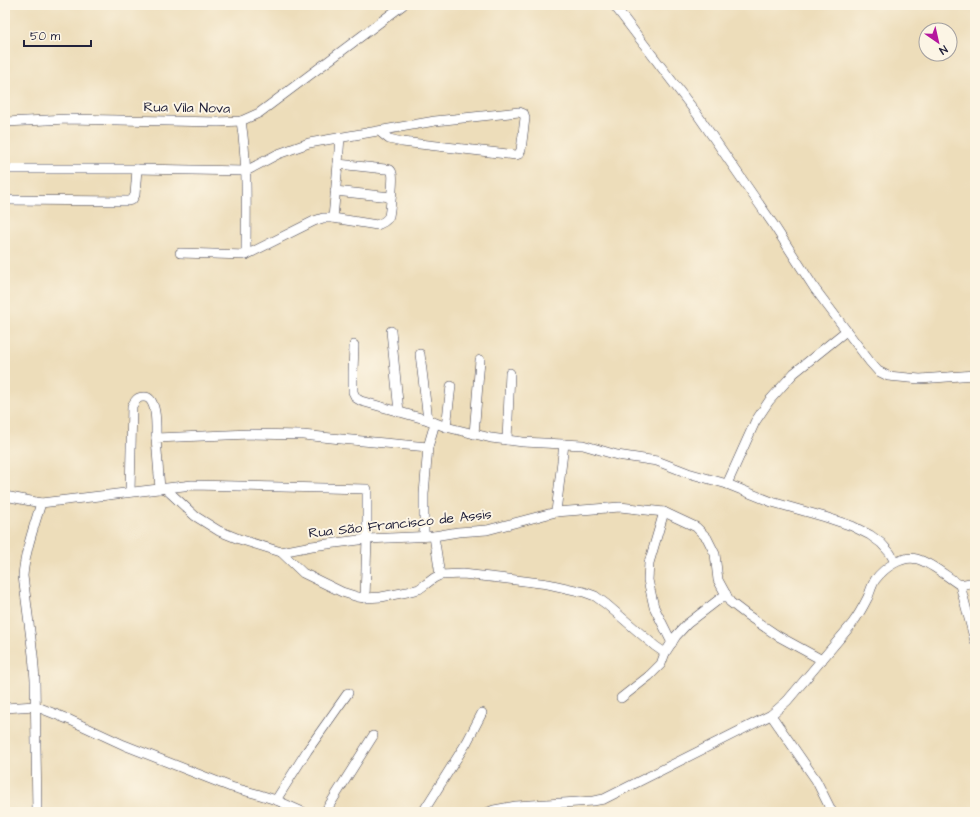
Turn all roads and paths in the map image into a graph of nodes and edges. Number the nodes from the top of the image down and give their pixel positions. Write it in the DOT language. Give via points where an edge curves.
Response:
graph roads {
  1 [pos="402,5"];
  2 [pos="614,5"];
  3 [pos="241,121"];
  4 [pos="5,122"];
  5 [pos="379,131"];
  6 [pos="340,137"];
  7 [pos="338,164"];
  8 [pos="5,169"];
  9 [pos="137,169"];
  10 [pos="246,171"];
  11 [pos="335,191"];
  12 [pos="391,197"];
  13 [pos="5,200"];
  14 [pos="333,218"];
  15 [pos="180,253"];
  16 [pos="246,255"];
  17 [pos="846,331"];
  18 [pos="391,332"];
  19 [pos="354,345"];
  20 [pos="420,354"];
  21 [pos="480,360"];
  22 [pos="510,373"];
  23 [pos="975,375"];
  24 [pos="451,386"];
  25 [pos="399,412"];
  26 [pos="432,421"];
  27 [pos="446,427"];
  28 [pos="474,434"];
  29 [pos="156,438"];
  30 [pos="508,440"];
  31 [pos="564,444"];
  32 [pos="428,447"];
  33 [pos="727,484"];
  34 [pos="5,488"];
  35 [pos="163,489"];
  36 [pos="130,492"];
  37 [pos="8,497"];
  38 [pos="41,503"];
  39 [pos="556,512"];
  40 [pos="664,512"];
  41 [pos="424,536"];
  42 [pos="434,536"];
  43 [pos="367,539"];
  44 [pos="281,552"];
  45 [pos="895,562"];
  46 [pos="440,575"];
  47 [pos="975,582"];
  48 [pos="960,585"];
  49 [pos="726,594"];
  50 [pos="365,598"];
  51 [pos="975,641"];
  52 [pos="672,643"];
  53 [pos="665,653"];
  54 [pos="822,660"];
  55 [pos="348,693"];
  56 [pos="621,698"];
  57 [pos="35,706"];
  58 [pos="5,708"];
  59 [pos="482,714"];
  60 [pos="771,715"];
  61 [pos="373,736"];
  62 [pos="276,800"];
  63 [pos="36,812"];
  64 [pos="303,812"];
  65 [pos="325,812"];
  66 [pos="423,812"];
  67 [pos="489,812"];
  68 [pos="832,812"];
  1 -- 3 [label="street, Rua Vila Nova" via="283,96 259,113"];
  2 -- 17 [label="street" via="697,114"];
  3 -- 4 [label="street, Rua Vila Nova" via="68,119"];
  3 -- 10 [label="street"];
  5 -- 5 [label="street" via="389,139 402,142 519,154 525,118 524,114 519,112 435,121"];
  5 -- 6 [label="street"];
  6 -- 7 [label="street"];
  6 -- 10 [label="street" via="309,143 278,154"];
  7 -- 11 [label="street"];
  7 -- 12 [label="street" via="390,169 393,175"];
  8 -- 9 [label="street"];
  9 -- 10 [label="street"];
  9 -- 13 [label="street" via="135,195 128,201"];
  10 -- 16 [label="street"];
  11 -- 12 [label="street"];
  11 -- 14 [label="street"];
  12 -- 14 [label="street" via="389,215 383,223 377,225"];
  14 -- 16 [label="street" via="314,221"];
  15 -- 16 [label="street"];
  17 -- 23 [label="street" via="878,371 888,376 920,379"];
  17 -- 33 [label="street" via="794,373 769,401 755,422"];
  18 -- 25 [label="street"];
  19 -- 25 [label="street" via="354,396 358,400"];
  20 -- 26 [label="street"];
  21 -- 28 [label="street"];
  22 -- 30 [label="street"];
  24 -- 27 [label="street"];
  25 -- 26 [label="street"];
  26 -- 27 [label="street"];
  26 -- 32 [label="street"];
  27 -- 28 [label="street"];
  28 -- 30 [label="street"];
  29 -- 32 [label="street" via="250,434 303,435"];
  29 -- 35 [label="street"];
  29 -- 36 [label="street" via="154,405 148,397 138,398 132,406"];
  30 -- 31 [label="street"];
  31 -- 33 [label="street" via="583,445 617,455 657,461"];
  31 -- 39 [label="street"];
  32 -- 41 [label="street"];
  33 -- 45 [label="street" via="772,502 852,526 881,543"];
  34 -- 37 [label="street"];
  35 -- 36 [label="street"];
  35 -- 43 [label="street" via="192,485 367,489"];
  35 -- 44 [label="street, Rua São Francisco de Assis" via="195,516 219,531"];
  36 -- 38 [label="street"];
  37 -- 38 [label="street"];
  38 -- 57 [label="street" via="27,549 23,576 34,668"];
  39 -- 40 [label="street, Rua São Francisco de Assis" via="620,507"];
  39 -- 42 [label="street, Rua São Francisco de Assis" via="487,530"];
  40 -- 49 [label="street, Rua São Francisco de Assis" via="696,527 706,538 715,554 718,580"];
  40 -- 52 [label="street" via="649,563 648,580 654,607"];
  41 -- 42 [label="street, Rua São Francisco de Assis"];
  41 -- 43 [label="street, Rua São Francisco de Assis"];
  42 -- 46 [label="street"];
  43 -- 44 [label="street, Rua São Francisco de Assis"];
  43 -- 50 [label="street"];
  44 -- 50 [label="street" via="303,573 342,592"];
  45 -- 48 [label="street" via="916,558"];
  45 -- 54 [label="street" via="875,580 852,624"];
  46 -- 50 [label="street" via="419,589"];
  46 -- 53 [label="street" via="463,574 508,579 584,592 606,604"];
  47 -- 48 [label="street"];
  48 -- 51 [label="street"];
  49 -- 52 [label="street" via="687,624"];
  49 -- 54 [label="street, Rua São Francisco de Assis" via="730,602 747,616"];
  52 -- 53 [label="street"];
  53 -- 56 [label="street" via="661,664"];
  54 -- 60 [label="street" via="787,701"];
  55 -- 62 [label="street"];
  57 -- 58 [label="street"];
  57 -- 62 [label="street" via="181,768 231,787"];
  57 -- 63 [label="street"];
  59 -- 66 [label="street"];
  60 -- 67 [label="street" via="604,799 516,806"];
  60 -- 68 [label="street" via="816,780"];
  61 -- 65 [label="street"];
  62 -- 64 [label="street"];
}
